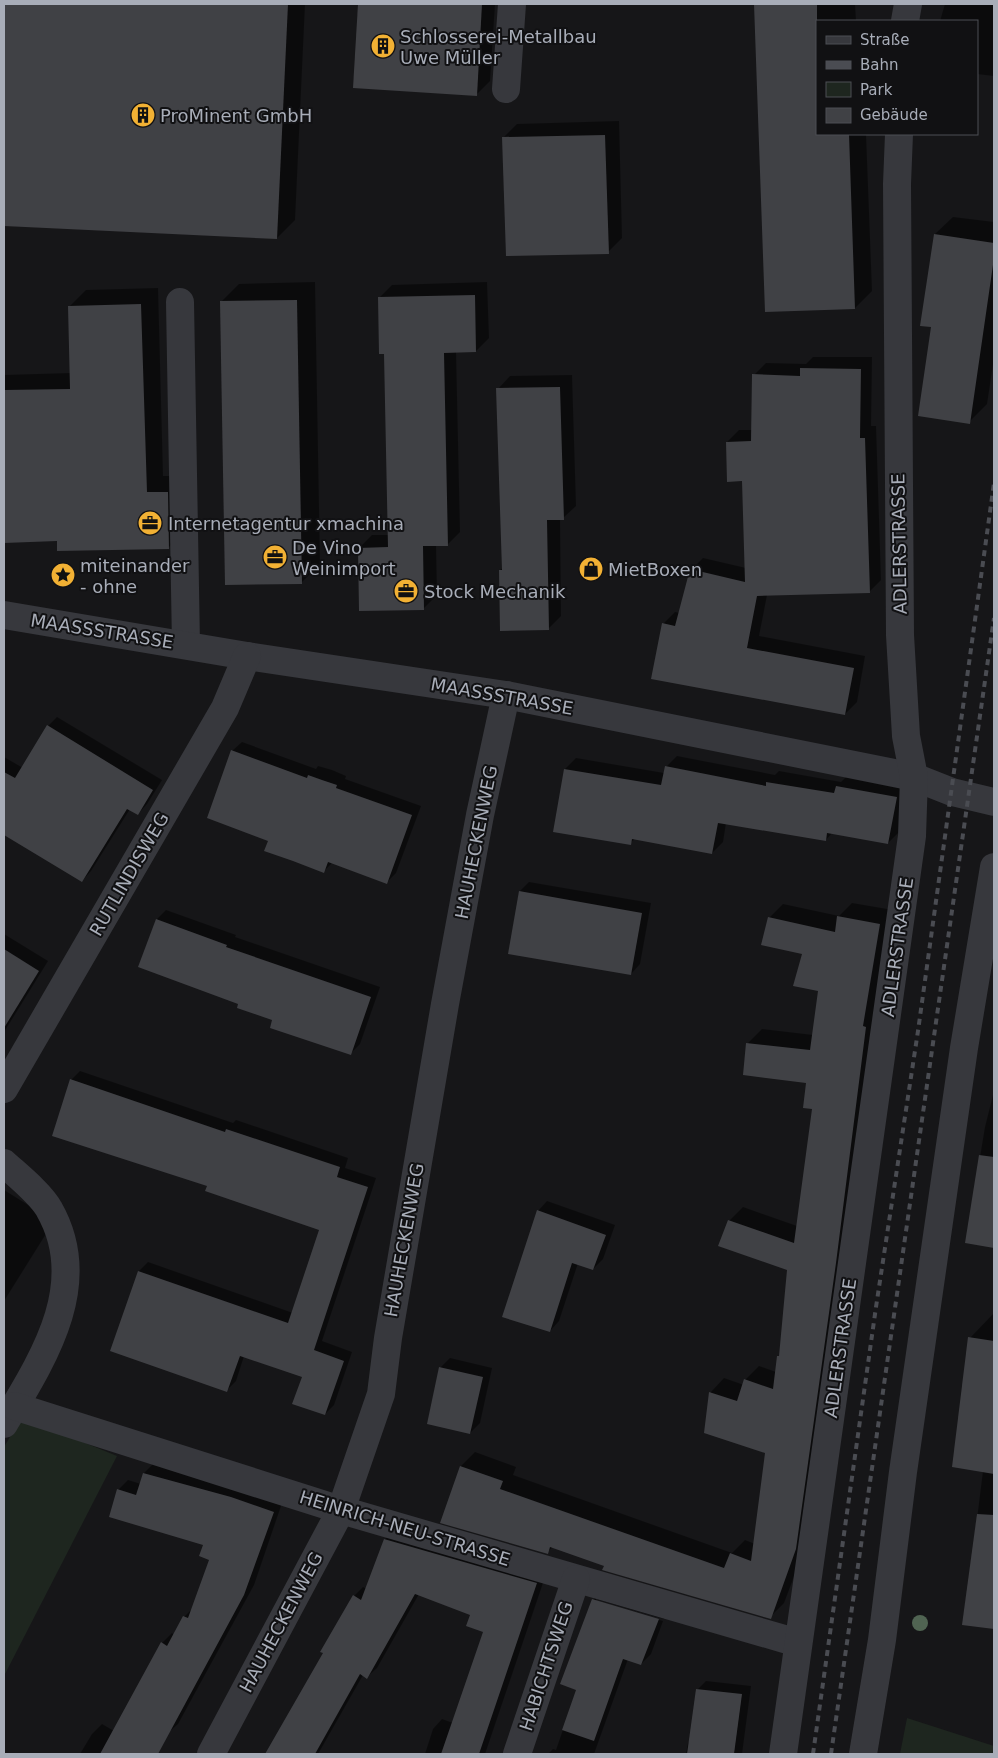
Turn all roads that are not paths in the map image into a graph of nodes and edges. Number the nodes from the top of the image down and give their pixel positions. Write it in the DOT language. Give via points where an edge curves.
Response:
graph roads {
  1 [pos="512,4"];
  2 [pos="908,4"];
  3 [pos="905,20"];
  4 [pos="506,89"];
  5 [pos="899,135"];
  6 [pos="180,302"];
  7 [pos="4,615"];
  8 [pos="186,645"];
  9 [pos="247,656"];
  10 [pos="506,695"];
  11 [pos="914,777"];
  12 [pos="994,802"];
  13 [pos="994,867"];
  14 [pos="4,1089"];
  15 [pos="4,1163"];
  16 [pos="9,1415"];
  17 [pos="341,1510"];
  18 [pos="576,1579"];
  19 [pos="798,1643"];
  20 [pos="212,1754"];
  21 [pos="517,1754"];
  22 [pos="783,1754"];
  23 [pos="863,1754"];
  1 -- 4 [label="street"];
  2 -- 3 [label="street"];
  5 -- 11 [label="street, ADLERSTRASSE" via="900,635 906,736"];
  6 -- 8 [label="street"];
  7 -- 8 [label="street, MAASSSTRASSE"];
  8 -- 9 [label="street, MAASSSTRASSE"];
  9 -- 10 [label="street, MAASSSTRASSE"];
  9 -- 14 [label="street, RUTLINDISWEG" via="225,708"];
  10 -- 11 [label="street, MAASSSTRASSE"];
  10 -- 17 [label="street, HAUHECKENWEG" via="445,1004 381,1394"];
  11 -- 12 [label="street, MAASSSTRASSE" via="952,792"];
  11 -- 19 [label="street, ADLERSTRASSE" via="912,836"];
  13 -- 23 [label="street" via="964,1048 882,1640"];
  15 -- 16 [label="street" via="49,1208 65,1257 62,1310 53,1334"];
  16 -- 17 [label="street, HEINRICH-NEU-STRASSE"];
  17 -- 18 [label="street, HEINRICH-NEU-STRASSE"];
  17 -- 20 [label="street, HAUHECKENWEG"];
  18 -- 19 [label="street, HEINRICH-NEU-STRASSE"];
  18 -- 21 [label="street, HABICHTSWEG"];
  19 -- 22 [label="street, ADLERSTRASSE"];
}
